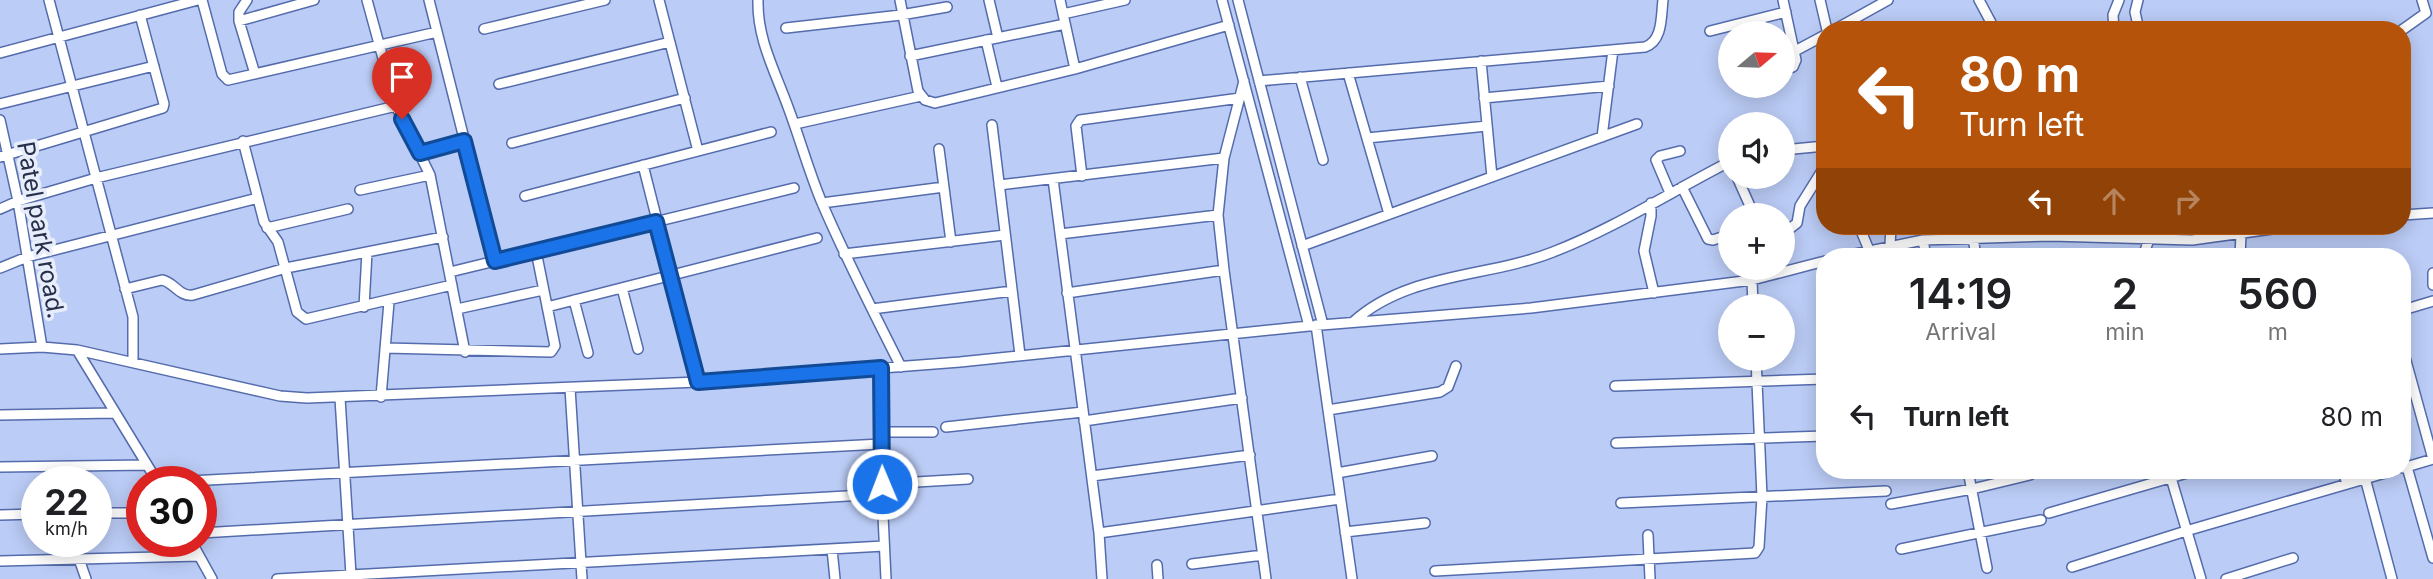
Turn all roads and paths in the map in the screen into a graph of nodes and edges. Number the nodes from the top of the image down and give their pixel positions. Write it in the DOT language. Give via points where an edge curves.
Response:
graph roads {
  1 [pos="49,0"];
  2 [pos="200,0"];
  3 [pos="247,0"];
  4 [pos="314,0"];
  5 [pos="367,0"];
  6 [pos="429,0"];
  7 [pos="605,0"];
  8 [pos="659,0"];
  9 [pos="758,0"];
  10 [pos="900,0"];
  11 [pos="989,0"];
  12 [pos="1060,0"];
  13 [pos="1125,0"];
  14 [pos="1222,0"];
  15 [pos="1238,0"];
  16 [pos="1663,0"];
  17 [pos="1783,0"];
  18 [pos="1820,0"];
  19 [pos="1888,0"];
  20 [pos="1979,0"];
  21 [pos="2119,0"];
  22 [pos="2138,0"];
  23 [pos="2422,0"];
  24 [pos="947,7"];
  25 [pos="1786,12"];
  26 [pos="1063,13"];
  27 [pos="140,15"];
  28 [pos="901,15"];
  29 [pos="239,21"];
  30 [pos="1788,21"];
  31 [pos="1825,21"];
  32 [pos="1850,21"];
  33 [pos="1990,21"];
  34 [pos="2113,21"];
  35 [pos="2137,21"];
  36 [pos="1065,24"];
  37 [pos="2411,24"];
  38 [pos="1229,25"];
  39 [pos="786,28"];
  40 [pos="484,29"];
  41 [pos="1710,31"];
  42 [pos="437,32"];
  43 [pos="58,36"];
  44 [pos="998,38"];
  45 [pos="986,40"];
  46 [pos="1816,40"];
  47 [pos="670,42"];
  48 [pos="379,46"];
  49 [pos="1614,50"];
  50 [pos="1796,50"];
  51 [pos="0,53"];
  52 [pos="910,56"];
  53 [pos="1481,61"];
  54 [pos="154,66"];
  55 [pos="1075,69"];
  56 [pos="1349,73"];
  57 [pos="255,74"];
  58 [pos="1300,77"];
  59 [pos="1244,81"];
  60 [pos="1259,81"];
  61 [pos="499,84"];
  62 [pos="1609,86"];
  63 [pos="997,87"];
  64 [pos="72,88"];
  65 [pos="921,96"];
  66 [pos="685,98"];
  67 [pos="1240,98"];
  68 [pos="1484,98"];
  69 [pos="0,104"];
  70 [pos="396,106"];
  71 [pos="0,120"];
  72 [pos="794,124"];
  73 [pos="1637,124"];
  74 [pos="992,125"];
  75 [pos="1487,126"];
  76 [pos="771,132"];
  77 [pos="84,133"];
  78 [pos="1602,137"];
  79 [pos="1367,138"];
  80 [pos="243,141"];
  81 [pos="464,141"];
  82 [pos="512,143"];
  83 [pos="1816,147"];
  84 [pos="939,149"];
  85 [pos="1795,149"];
  86 [pos="1680,150"];
  87 [pos="698,151"];
  88 [pos="420,153"];
  89 [pos="5,155"];
  90 [pos="1224,158"];
  91 [pos="1323,160"];
  92 [pos="643,165"];
  93 [pos="1718,168"];
  94 [pos="430,175"];
  95 [pos="1082,176"];
  96 [pos="1492,177"];
  97 [pos="96,178"];
  98 [pos="1053,180"];
  99 [pos="1816,180"];
  100 [pos="999,185"];
  101 [pos="944,187"];
  102 [pos="1682,187"];
  103 [pos="794,188"];
  104 [pos="360,190"];
  105 [pos="1670,192"];
  106 [pos="526,196"];
  107 [pos="258,198"];
  108 [pos="18,201"];
  109 [pos="822,203"];
  110 [pos="1651,203"];
  111 [pos="0,209"];
  112 [pos="348,209"];
  113 [pos="2433,213"];
  114 [pos="1389,214"];
  115 [pos="2411,214"];
  116 [pos="1218,215"];
  117 [pos="656,222"];
  118 [pos="1795,224"];
  119 [pos="267,228"];
  120 [pos="1060,234"];
  121 [pos="1005,235"];
  122 [pos="1891,235"];
  123 [pos="2233,235"];
  124 [pos="2051,236"];
  125 [pos="111,237"];
  126 [pos="443,237"];
  127 [pos="1973,237"];
  128 [pos="817,238"];
  129 [pos="1718,238"];
  130 [pos="2149,239"];
  131 [pos="1923,240"];
  132 [pos="951,242"];
  133 [pos="1302,246"];
  134 [pos="1890,246"];
  135 [pos="1880,248"];
  136 [pos="1924,248"];
  137 [pos="1975,248"];
  138 [pos="2146,248"];
  139 [pos="536,251"];
  140 [pos="367,252"];
  141 [pos="844,254"];
  142 [pos="27,257"];
  143 [pos="495,261"];
  144 [pos="1816,263"];
  145 [pos="0,268"];
  146 [pos="286,268"];
  147 [pos="1795,268"];
  148 [pos="1224,270"];
  149 [pos="450,272"];
  150 [pos="2433,273"];
  151 [pos="670,276"];
  152 [pos="1745,280"];
  153 [pos="452,285"];
  154 [pos="2433,285"];
  155 [pos="622,288"];
  156 [pos="125,289"];
  157 [pos="543,290"];
  158 [pos="1012,291"];
  159 [pos="1067,293"];
  160 [pos="1654,293"];
  161 [pos="574,300"];
  162 [pos="2433,301"];
  163 [pos="389,302"];
  164 [pos="364,307"];
  165 [pos="547,307"];
  166 [pos="2411,308"];
  167 [pos="457,309"];
  168 [pos="872,309"];
  169 [pos="1352,322"];
  170 [pos="1316,325"];
  171 [pos="1234,333"];
  172 [pos="42,347"];
  173 [pos="385,348"];
  174 [pos="0,349"];
  175 [pos="638,349"];
  176 [pos="1074,349"];
  177 [pos="77,350"];
  178 [pos="465,352"];
  179 [pos="588,353"];
  180 [pos="1020,355"];
  181 [pos="132,362"];
  182 [pos="1456,366"];
  183 [pos="901,367"];
  184 [pos="881,368"];
  185 [pos="1757,371"];
  186 [pos="1816,379"];
  187 [pos="2411,379"];
  188 [pos="1757,381"];
  189 [pos="698,382"];
  190 [pos="1615,386"];
  191 [pos="570,388"];
  192 [pos="381,397"];
  193 [pos="340,398"];
  194 [pos="1242,398"];
  195 [pos="1328,410"];
  196 [pos="114,413"];
  197 [pos="0,415"];
  198 [pos="1084,416"];
  199 [pos="946,427"];
  200 [pos="881,432"];
  201 [pos="933,432"];
  202 [pos="1816,436"];
  203 [pos="1759,439"];
  204 [pos="1616,443"];
  205 [pos="881,444"];
  206 [pos="1250,454"];
  207 [pos="1432,456"];
  208 [pos="2433,459"];
  209 [pos="574,460"];
  210 [pos="147,465"];
  211 [pos="2411,465"];
  212 [pos="0,467"];
  213 [pos="1337,473"];
  214 [pos="345,474"];
  215 [pos="1092,476"];
  216 [pos="968,479"];
  217 [pos="1970,479"];
  218 [pos="2013,479"];
  219 [pos="2155,479"];
  220 [pos="2171,479"];
  221 [pos="2345,479"];
  222 [pos="2362,479"];
  223 [pos="2365,479"];
  224 [pos="2409,479"];
  225 [pos="217,480"];
  226 [pos="2347,484"];
  227 [pos="882,489"];
  228 [pos="1972,489"];
  229 [pos="1886,491"];
  230 [pos="1762,497"];
  231 [pos="1340,499"];
  232 [pos="1621,503"];
  233 [pos="1891,504"];
  234 [pos="578,512"];
  235 [pos="1258,513"];
  236 [pos="21,514"];
  237 [pos="0,515"];
  238 [pos="1425,523"];
  239 [pos="348,525"];
  240 [pos="2186,531"];
  241 [pos="217,532"];
  242 [pos="1099,533"];
  243 [pos="1345,533"];
  244 [pos="1980,533"];
  245 [pos="1648,535"];
  246 [pos="884,546"];
  247 [pos="832,549"];
  248 [pos="1901,549"];
  249 [pos="1263,555"];
  250 [pos="159,557"];
  251 [pos="200,557"];
  252 [pos="2293,558"];
  253 [pos="2433,558"];
  254 [pos="79,559"];
  255 [pos="0,561"];
  256 [pos="1649,561"];
  257 [pos="581,562"];
  258 [pos="1192,564"];
  259 [pos="1157,565"];
  260 [pos="2072,567"];
  261 [pos="1987,568"];
  262 [pos="1435,571"];
  263 [pos="351,575"];
  264 [pos="86,579"];
  265 [pos="212,579"];
  266 [pos="277,579"];
  267 [pos="582,579"];
  268 [pos="835,579"];
  269 [pos="886,579"];
  270 [pos="1102,579"];
  271 [pos="1158,579"];
  272 [pos="1266,579"];
  273 [pos="1352,579"];
  274 [pos="1650,579"];
  275 [pos="2201,579"];
  276 [pos="2225,579"];
  277 [pos="2392,579"];
  1 -- 43 [label="street"];
  2 -- 27 [label="street"];
  2 -- 57 [label="street" via="223,77"];
  3 -- 29 [label="street"];
  4 -- 29 [label="street"];
  5 -- 48 [label="street"];
  6 -- 42 [label="street"];
  7 -- 40 [label="street"];
  8 -- 47 [label="street"];
  9 -- 72 [label="street" via="766,53"];
  10 -- 28 [label="street"];
  11 -- 44 [label="street"];
  12 -- 26 [label="street"];
  13 -- 26 [label="street"];
  14 -- 38 [label="street"];
  15 -- 60 [label="street"];
  16 -- 49 [label="street" via="1655,41 1645,47"];
  17 -- 25 [label="street"];
  18 -- 31 [label="street"];
  19 -- 32 [label="street"];
  20 -- 33 [label="street"];
  21 -- 34 [label="street"];
  22 -- 35 [label="street"];
  23 -- 37 [label="street" via="2426,13"];
  24 -- 28 [label="street"];
  25 -- 30 [label="street"];
  25 -- 41 [label="street"];
  26 -- 36 [label="street"];
  27 -- 43 [label="street"];
  27 -- 54 [label="street"];
  28 -- 39 [label="street"];
  28 -- 52 [label="street"];
  29 -- 57 [label="street"];
  36 -- 44 [label="street"];
  36 -- 55 [label="street"];
  38 -- 55 [label="street"];
  38 -- 59 [label="street"];
  42 -- 48 [label="street"];
  42 -- 81 [label="street"];
  43 -- 51 [label="street"];
  43 -- 64 [label="street"];
  44 -- 45 [label="street"];
  45 -- 52 [label="street"];
  45 -- 63 [label="street"];
  46 -- 50 [label="street"];
  47 -- 61 [label="street"];
  47 -- 66 [label="street"];
  48 -- 57 [label="street"];
  48 -- 70 [label="street"];
  49 -- 53 [label="street"];
  49 -- 62 [label="street"];
  52 -- 65 [label="street"];
  53 -- 56 [label="street"];
  53 -- 68 [label="street"];
  54 -- 64 [label="street"];
  54 -- 77 [label="street" via="163,108"];
  55 -- 63 [label="street"];
  56 -- 58 [label="street"];
  56 -- 79 [label="street"];
  58 -- 60 [label="street"];
  58 -- 91 [label="street"];
  59 -- 67 [label="street"];
  59 -- 170 [label="street"];
  60 -- 133 [label="street"];
  62 -- 68 [label="street"];
  62 -- 78 [label="street"];
  63 -- 65 [label="street" via="935,103"];
  64 -- 69 [label="street"];
  64 -- 77 [label="street"];
  65 -- 72 [label="street"];
  66 -- 82 [label="street"];
  66 -- 87 [label="street"];
  67 -- 90 [label="street"];
  67 -- 95 [label="street" via="1080,120 1076,126"];
  68 -- 75 [label="street"];
  70 -- 80 [label="street"];
  70 -- 88 [label="street"];
  71 -- 89 [label="street, Patel park road."];
  72 -- 109 [label="street"];
  73 -- 78 [label="street"];
  74 -- 100 [label="street"];
  75 -- 79 [label="street"];
  75 -- 96 [label="street"];
  76 -- 87 [label="street"];
  77 -- 89 [label="street"];
  77 -- 97 [label="street"];
  78 -- 96 [label="street"];
  79 -- 114 [label="street"];
  80 -- 97 [label="street"];
  80 -- 107 [label="street"];
  81 -- 88 [label="street"];
  81 -- 143 [label="street"];
  83 -- 85 [label="street"];
  84 -- 101 [label="street"];
  86 -- 105 [label="street" via="1657,160"];
  87 -- 92 [label="street"];
  88 -- 94 [label="street"];
  89 -- 108 [label="street, Patel park road."];
  90 -- 95 [label="street"];
  90 -- 116 [label="street"];
  92 -- 106 [label="street"];
  92 -- 117 [label="street"];
  93 -- 102 [label="street"];
  94 -- 104 [label="street"];
  94 -- 126 [label="street"];
  95 -- 98 [label="street"];
  96 -- 114 [label="street"];
  97 -- 108 [label="street"];
  97 -- 125 [label="street"];
  98 -- 100 [label="street"];
  98 -- 120 [label="street"];
  99 -- 118 [label="street"];
  100 -- 121 [label="street"];
  101 -- 109 [label="street"];
  101 -- 132 [label="street"];
  102 -- 105 [label="street"];
  102 -- 129 [label="street" via="1708,239"];
  103 -- 117 [label="street"];
  105 -- 110 [label="street"];
  107 -- 119 [label="street"];
  107 -- 125 [label="street"];
  108 -- 111 [label="street"];
  108 -- 142 [label="street, Patel park road."];
  109 -- 141 [label="street"];
  110 -- 160 [label="street" via="1644,251"];
  110 -- 169 [label="street" via="1589,237 1527,262 1391,296"];
  112 -- 119 [label="street"];
  113 -- 115 [label="street"];
  114 -- 133 [label="street"];
  116 -- 120 [label="street"];
  116 -- 148 [label="street"];
  117 -- 139 [label="street"];
  117 -- 151 [label="street"];
  119 -- 146 [label="street"];
  120 -- 159 [label="street"];
  121 -- 132 [label="street"];
  121 -- 158 [label="street"];
  122 -- 134 [label="street"];
  123 -- 130 [label="street"];
  124 -- 127 [label="street"];
  124 -- 130 [label="street"];
  125 -- 142 [label="street"];
  125 -- 156 [label="street"];
  126 -- 140 [label="street"];
  126 -- 149 [label="street"];
  127 -- 131 [label="street"];
  127 -- 137 [label="street"];
  128 -- 151 [label="street"];
  130 -- 138 [label="street"];
  131 -- 134 [label="street"];
  131 -- 136 [label="street"];
  132 -- 141 [label="street"];
  133 -- 170 [label="street"];
  134 -- 135 [label="street"];
  139 -- 143 [label="street"];
  139 -- 157 [label="street"];
  140 -- 146 [label="street"];
  140 -- 164 [label="street"];
  141 -- 168 [label="street"];
  142 -- 145 [label="street"];
  142 -- 172 [label="street, Patel park road."];
  143 -- 149 [label="street"];
  144 -- 147 [label="street"];
  146 -- 156 [label="street" via="192,295 162,280"];
  146 -- 164 [label="street" via="301,318"];
  148 -- 159 [label="street"];
  148 -- 171 [label="street"];
  149 -- 153 [label="street"];
  150 -- 154 [label="street"];
  151 -- 155 [label="street"];
  151 -- 189 [label="street"];
  152 -- 160 [label="street"];
  153 -- 163 [label="street"];
  153 -- 167 [label="street"];
  155 -- 161 [label="street"];
  155 -- 175 [label="street"];
  156 -- 181 [label="street" via="134,323"];
  157 -- 165 [label="street"];
  157 -- 167 [label="street"];
  158 -- 168 [label="street"];
  158 -- 180 [label="street"];
  159 -- 176 [label="street"];
  160 -- 169 [label="street"];
  161 -- 165 [label="street"];
  161 -- 179 [label="street"];
  162 -- 166 [label="street"];
  163 -- 164 [label="street"];
  163 -- 173 [label="street"];
  165 -- 178 [label="street" via="555,346 551,352"];
  167 -- 178 [label="street"];
  168 -- 183 [label="street"];
  169 -- 170 [label="street"];
  170 -- 171 [label="street"];
  170 -- 195 [label="street"];
  171 -- 176 [label="street"];
  171 -- 194 [label="street"];
  172 -- 174 [label="street"];
  172 -- 177 [label="street"];
  173 -- 178 [label="street"];
  173 -- 192 [label="street"];
  176 -- 180 [label="street"];
  176 -- 198 [label="street"];
  177 -- 181 [label="street"];
  177 -- 196 [label="street, Patel park road."];
  180 -- 183 [label="street"];
  181 -- 193 [label="street" via="280,396"];
  182 -- 195 [label="street" via="1448,387 1440,393"];
  183 -- 184 [label="street"];
  184 -- 189 [label="street"];
  184 -- 200 [label="street"];
  185 -- 188 [label="street"];
  186 -- 188 [label="street"];
  187 -- 208 [label="street"];
  188 -- 190 [label="street"];
  188 -- 203 [label="street"];
  189 -- 191 [label="street"];
  191 -- 192 [label="street"];
  191 -- 209 [label="street"];
  192 -- 193 [label="street"];
  193 -- 214 [label="street"];
  194 -- 198 [label="street"];
  194 -- 206 [label="street"];
  195 -- 213 [label="street"];
  196 -- 197 [label="street"];
  196 -- 210 [label="street, Patel park road."];
  198 -- 199 [label="street"];
  198 -- 215 [label="street"];
  200 -- 201 [label="street"];
  200 -- 205 [label="street"];
  202 -- 203 [label="street"];
  203 -- 204 [label="street"];
  203 -- 230 [label="street"];
  205 -- 209 [label="street"];
  205 -- 227 [label="street"];
  206 -- 215 [label="street"];
  206 -- 235 [label="street"];
  207 -- 213 [label="street"];
  208 -- 211 [label="street"];
  209 -- 214 [label="street"];
  209 -- 234 [label="street"];
  210 -- 212 [label="street"];
  213 -- 231 [label="street"];
  214 -- 225 [label="street"];
  214 -- 239 [label="street"];
  215 -- 242 [label="street"];
  216 -- 227 [label="street"];
  217 -- 228 [label="street"];
  218 -- 228 [label="street"];
  219 -- 244 [label="street"];
  220 -- 240 [label="street"];
  221 -- 226 [label="street"];
  222 -- 226 [label="street"];
  223 -- 277 [label="street"];
  224 -- 253 [label="street"];
  226 -- 240 [label="street"];
  227 -- 234 [label="street"];
  227 -- 246 [label="street"];
  228 -- 233 [label="street"];
  228 -- 244 [label="street"];
  229 -- 230 [label="street"];
  230 -- 232 [label="street"];
  230 -- 256 [label="street" via="1755,554"];
  231 -- 235 [label="street"];
  231 -- 243 [label="street"];
  234 -- 239 [label="street"];
  234 -- 257 [label="street"];
  235 -- 242 [label="street"];
  235 -- 249 [label="street"];
  236 -- 237 [label="street"];
  238 -- 243 [label="street"];
  239 -- 241 [label="street"];
  239 -- 263 [label="street"];
  240 -- 260 [label="street"];
  240 -- 275 [label="street"];
  242 -- 270 [label="street"];
  243 -- 273 [label="street"];
  244 -- 248 [label="street"];
  244 -- 261 [label="street"];
  245 -- 256 [label="street"];
  246 -- 247 [label="street"];
  246 -- 269 [label="street"];
  247 -- 257 [label="street"];
  247 -- 268 [label="street"];
  249 -- 258 [label="street"];
  249 -- 272 [label="street"];
  250 -- 254 [label="street"];
  251 -- 265 [label="street"];
  252 -- 276 [label="street"];
  254 -- 255 [label="street"];
  254 -- 264 [label="street"];
  256 -- 262 [label="street"];
  256 -- 274 [label="street"];
  257 -- 263 [label="street"];
  257 -- 267 [label="street"];
  259 -- 271 [label="street"];
  263 -- 266 [label="street"];
}
